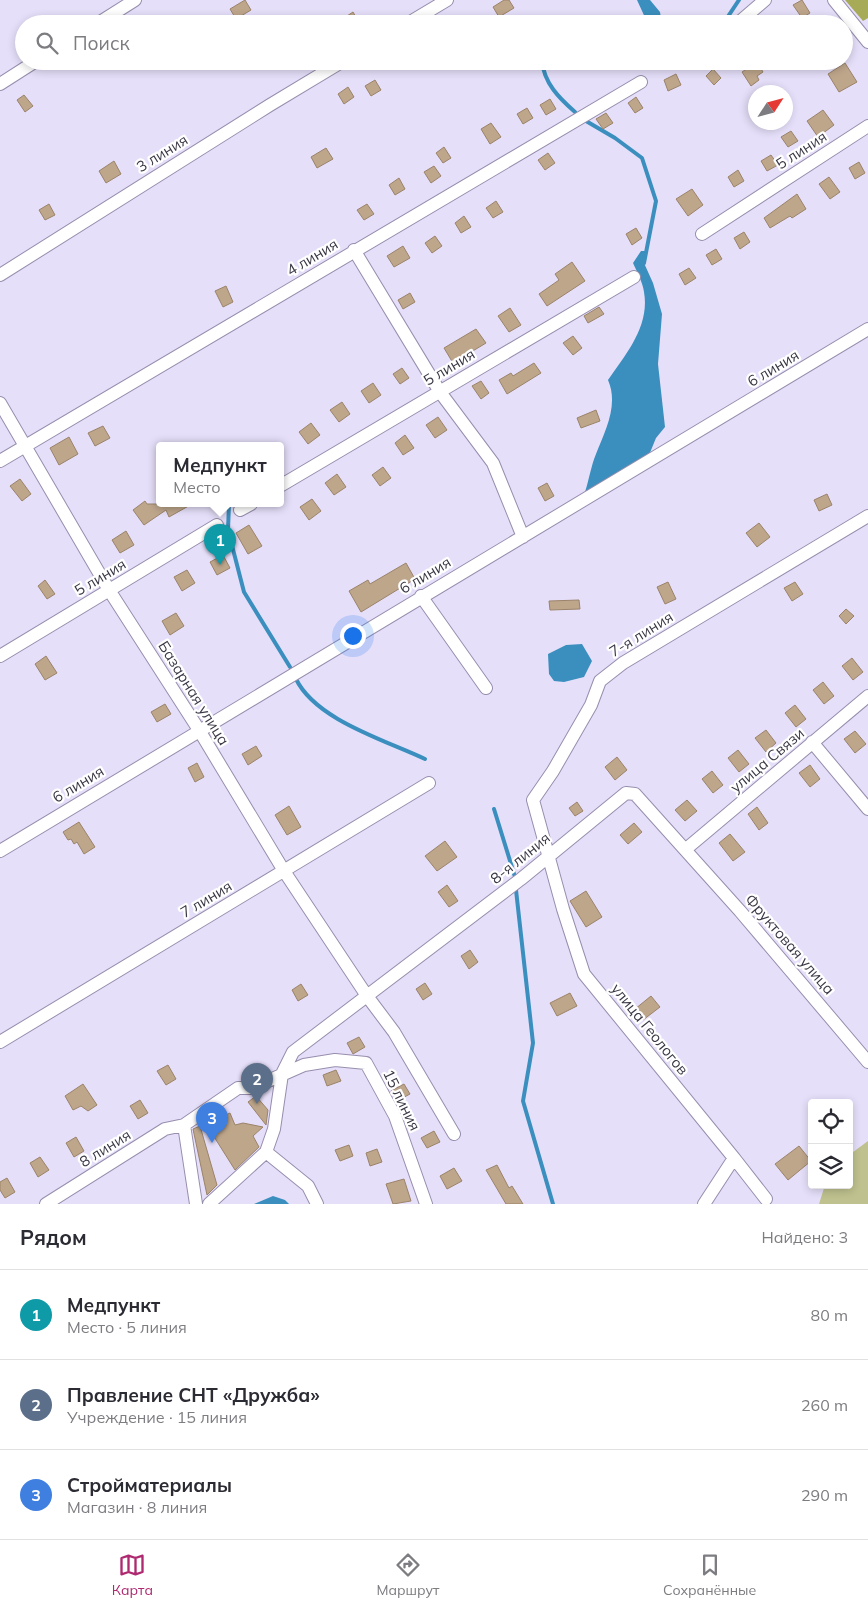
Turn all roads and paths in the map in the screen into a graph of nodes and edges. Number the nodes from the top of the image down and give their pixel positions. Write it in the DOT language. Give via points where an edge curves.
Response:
graph roads {
  1 [pos="135,0"];
  2 [pos="447,0"];
  3 [pos="765,0"];
  4 [pos="834,0"];
  5 [pos="111,15"];
  6 [pos="422,15"];
  7 [pos="748,15"];
  8 [pos="846,15"];
  9 [pos="853,23"];
  10 [pos="868,42"];
  11 [pos="22,70"];
  12 [pos="328,70"];
  13 [pos="641,82"];
  14 [pos="0,84"];
  15 [pos="868,126"];
  16 [pos="702,234"];
  17 [pos="354,250"];
  18 [pos="0,275"];
  19 [pos="634,277"];
  20 [pos="868,329"];
  21 [pos="440,392"];
  22 [pos="0,404"];
  23 [pos="24,446"];
  24 [pos="0,461"];
  25 [pos="284,484"];
  26 [pos="868,516"];
  27 [pos="216,525"];
  28 [pos="523,537"];
  29 [pos="109,590"];
  30 [pos="421,596"];
  31 [pos="0,656"];
  32 [pos="486,688"];
  33 [pos="868,696"];
  34 [pos="199,730"];
  35 [pos="812,742"];
  36 [pos="429,783"];
  37 [pos="868,809"];
  38 [pos="686,849"];
  39 [pos="0,851"];
  40 [pos="548,856"];
  41 [pos="284,870"];
  42 [pos="367,996"];
  43 [pos="0,1042"];
  44 [pos="868,1062"];
  45 [pos="282,1074"];
  46 [pos="184,1126"];
  47 [pos="454,1134"];
  48 [pos="266,1152"];
  49 [pos="734,1158"];
  50 [pos="766,1199"];
  51 [pos="46,1204"];
  52 [pos="196,1204"];
  53 [pos="209,1204"];
  54 [pos="318,1204"];
  55 [pos="426,1204"];
  56 [pos="704,1204"];
  1 -- 5 [label="street"];
  2 -- 6 [label="street"];
  3 -- 7 [label="street"];
  4 -- 8 [label="street"];
  9 -- 10 [label="street"];
  11 -- 14 [label="street"];
  12 -- 18 [label="street, 3 линия"];
  13 -- 17 [label="street, 4 линия"];
  15 -- 16 [label="street, 5 линия"];
  17 -- 21 [label="street"];
  17 -- 23 [label="street, 4 линия"];
  19 -- 21 [label="street, 5 линия"];
  20 -- 28 [label="street, 6 линия"];
  21 -- 25 [label="street, 5 линия"];
  21 -- 28 [label="street" via="492,464"];
  22 -- 23 [label="street, Базарная улица"];
  23 -- 24 [label="street, 4 линия"];
  23 -- 29 [label="street, Базарная улица"];
  26 -- 40 [label="street, 7-я линия" via="600,680 586,713 533,800"];
  27 -- 29 [label="street, 5 линия"];
  28 -- 30 [label="street, 6 линия"];
  29 -- 31 [label="street, 5 линия"];
  29 -- 34 [label="street, Базарная улица"];
  30 -- 32 [label="street"];
  30 -- 34 [label="street, 6 линия"];
  33 -- 35 [label="street, улица Связи"];
  34 -- 39 [label="street, 6 линия"];
  34 -- 41 [label="street, Базарная улица"];
  35 -- 37 [label="street"];
  35 -- 38 [label="street, улица Связи"];
  36 -- 41 [label="street, 7 линия"];
  38 -- 40 [label="street, 8-я линия" via="635,794 626,793"];
  38 -- 44 [label="street, Фруктовая улица"];
  40 -- 42 [label="street, 8-я линия"];
  40 -- 49 [label="street, улица Геологов" via="584,974"];
  41 -- 42 [label="street, Базарная улица"];
  41 -- 43 [label="street, 7 линия"];
  42 -- 45 [label="street, 8-я линия" via="293,1052"];
  42 -- 47 [label="street, Базарная улица" via="394,1032"];
  45 -- 46 [label="street, 8 линия" via="252,1088 238,1088"];
  45 -- 48 [label="street, 8-я линия" via="274,1129"];
  45 -- 55 [label="street, 15 линия" via="304,1065 335,1060 366,1063 395,1116"];
  46 -- 51 [label="street, 8 линия" via="165,1130"];
  46 -- 52 [label="street"];
  48 -- 53 [label="street"];
  48 -- 54 [label="street" via="308,1186"];
  49 -- 50 [label="street, улица Геологов"];
  49 -- 56 [label="street"];
}
